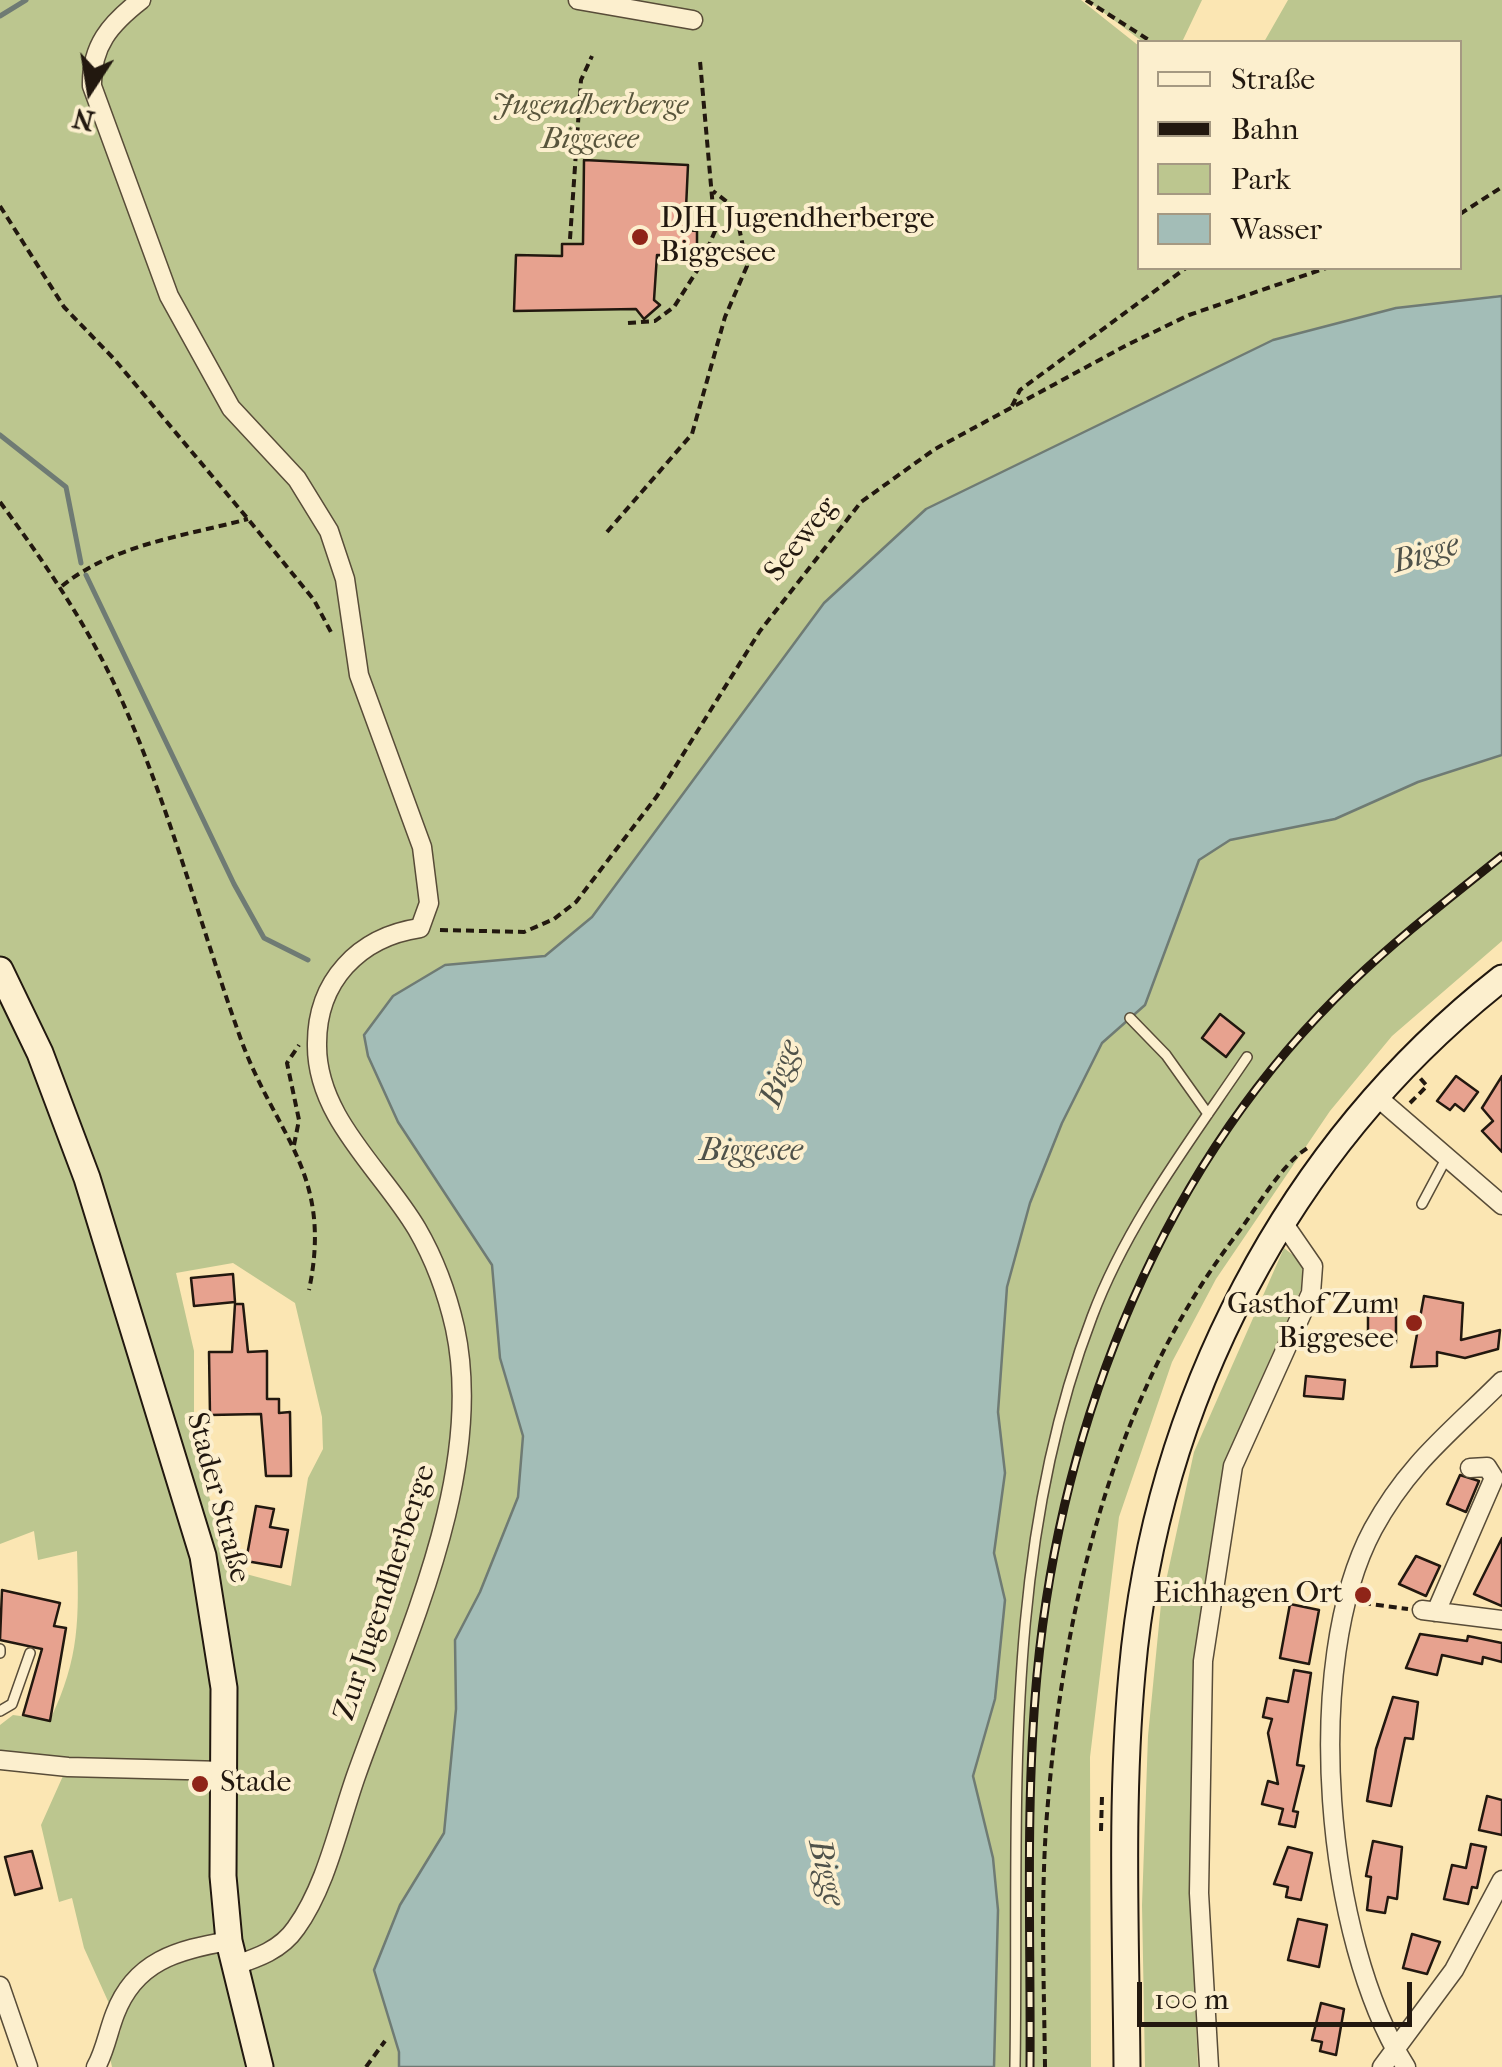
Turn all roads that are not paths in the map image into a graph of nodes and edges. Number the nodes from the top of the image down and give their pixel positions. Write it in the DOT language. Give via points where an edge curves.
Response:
graph roads {
  1 [pos="141,0"];
  2 [pos="578,0"];
  3 [pos="693,20"];
  4 [pos="0,970"];
  5 [pos="1502,978"];
  6 [pos="1130,1018"];
  7 [pos="1247,1057"];
  8 [pos="1376,1096"];
  9 [pos="1208,1114"];
  10 [pos="1447,1156"];
  11 [pos="1422,1204"];
  12 [pos="1502,1205"];
  13 [pos="1282,1221"];
  14 [pos="1502,1381"];
  15 [pos="1495,1399"];
  16 [pos="1470,1468"];
  17 [pos="1502,1620"];
  18 [pos="30,1652"];
  19 [pos="0,1712"];
  20 [pos="0,1760"];
  21 [pos="224,1771"];
  22 [pos="1502,1881"];
  23 [pos="231,1954"];
  24 [pos="0,1986"];
  25 [pos="1395,2050"];
  26 [pos="28,2067"];
  27 [pos="96,2067"];
  28 [pos="260,2067"];
  29 [pos="1014,2067"];
  30 [pos="1127,2067"];
  31 [pos="1209,2067"];
  32 [pos="1382,2067"];
  33 [pos="1406,2067"];
  1 -- 23 [label="street, Zur Jugendherberge" via="113,22 98,47 92,86 169,296 231,408 297,479 329,531 345,579 359,675 422,847 429,903 420,928 366,944 346,964 331,987 316,1043 319,1076 334,1111 416,1228 439,1273 455,1329 462,1428 420,1594 316,1886 286,1941 261,1957"];
  2 -- 3 [label="street"];
  4 -- 21 [label="main road, Stader Straße" via="87,1178 204,1556 222,1672"];
  5 -- 8 [label="main road"];
  6 -- 9 [label="lane"];
  7 -- 9 [label="lane"];
  8 -- 10 [label="street"];
  8 -- 13 [label="main road"];
  9 -- 29 [label="lane" via="1119,1258 1092,1316 1052,1442 1024,1626"];
  10 -- 11 [label="lane"];
  10 -- 12 [label="street"];
  13 -- 30 [label="main road" via="1216,1342 1148,1558 1127,1745"];
  13 -- 31 [label="street" via="1313,1266 1311,1293 1233,1466 1203,1661 1198,1893"];
  14 -- 15 [label="street"];
  15 -- 25 [label="street" via="1409,1469 1371,1533 1348,1601 1333,1690 1339,1876"];
  16 -- 17 [label="street" via="1488,1467 1494,1478 1429,1611"];
  18 -- 19 [label="lane" via="12,1704"];
  20 -- 21 [label="street"];
  21 -- 23 [label="main road, Stader Straße" via="223,1876"];
  22 -- 25 [label="street" via="1454,1970"];
  23 -- 27 [label="street, Zur Jugendherberge" via="158,1958 143,1969 122,1999"];
  23 -- 28 [label="main road, Stader Straße"];
  24 -- 26 [label="street"];
  25 -- 32 [label="street"];
  25 -- 33 [label="street"];
}
